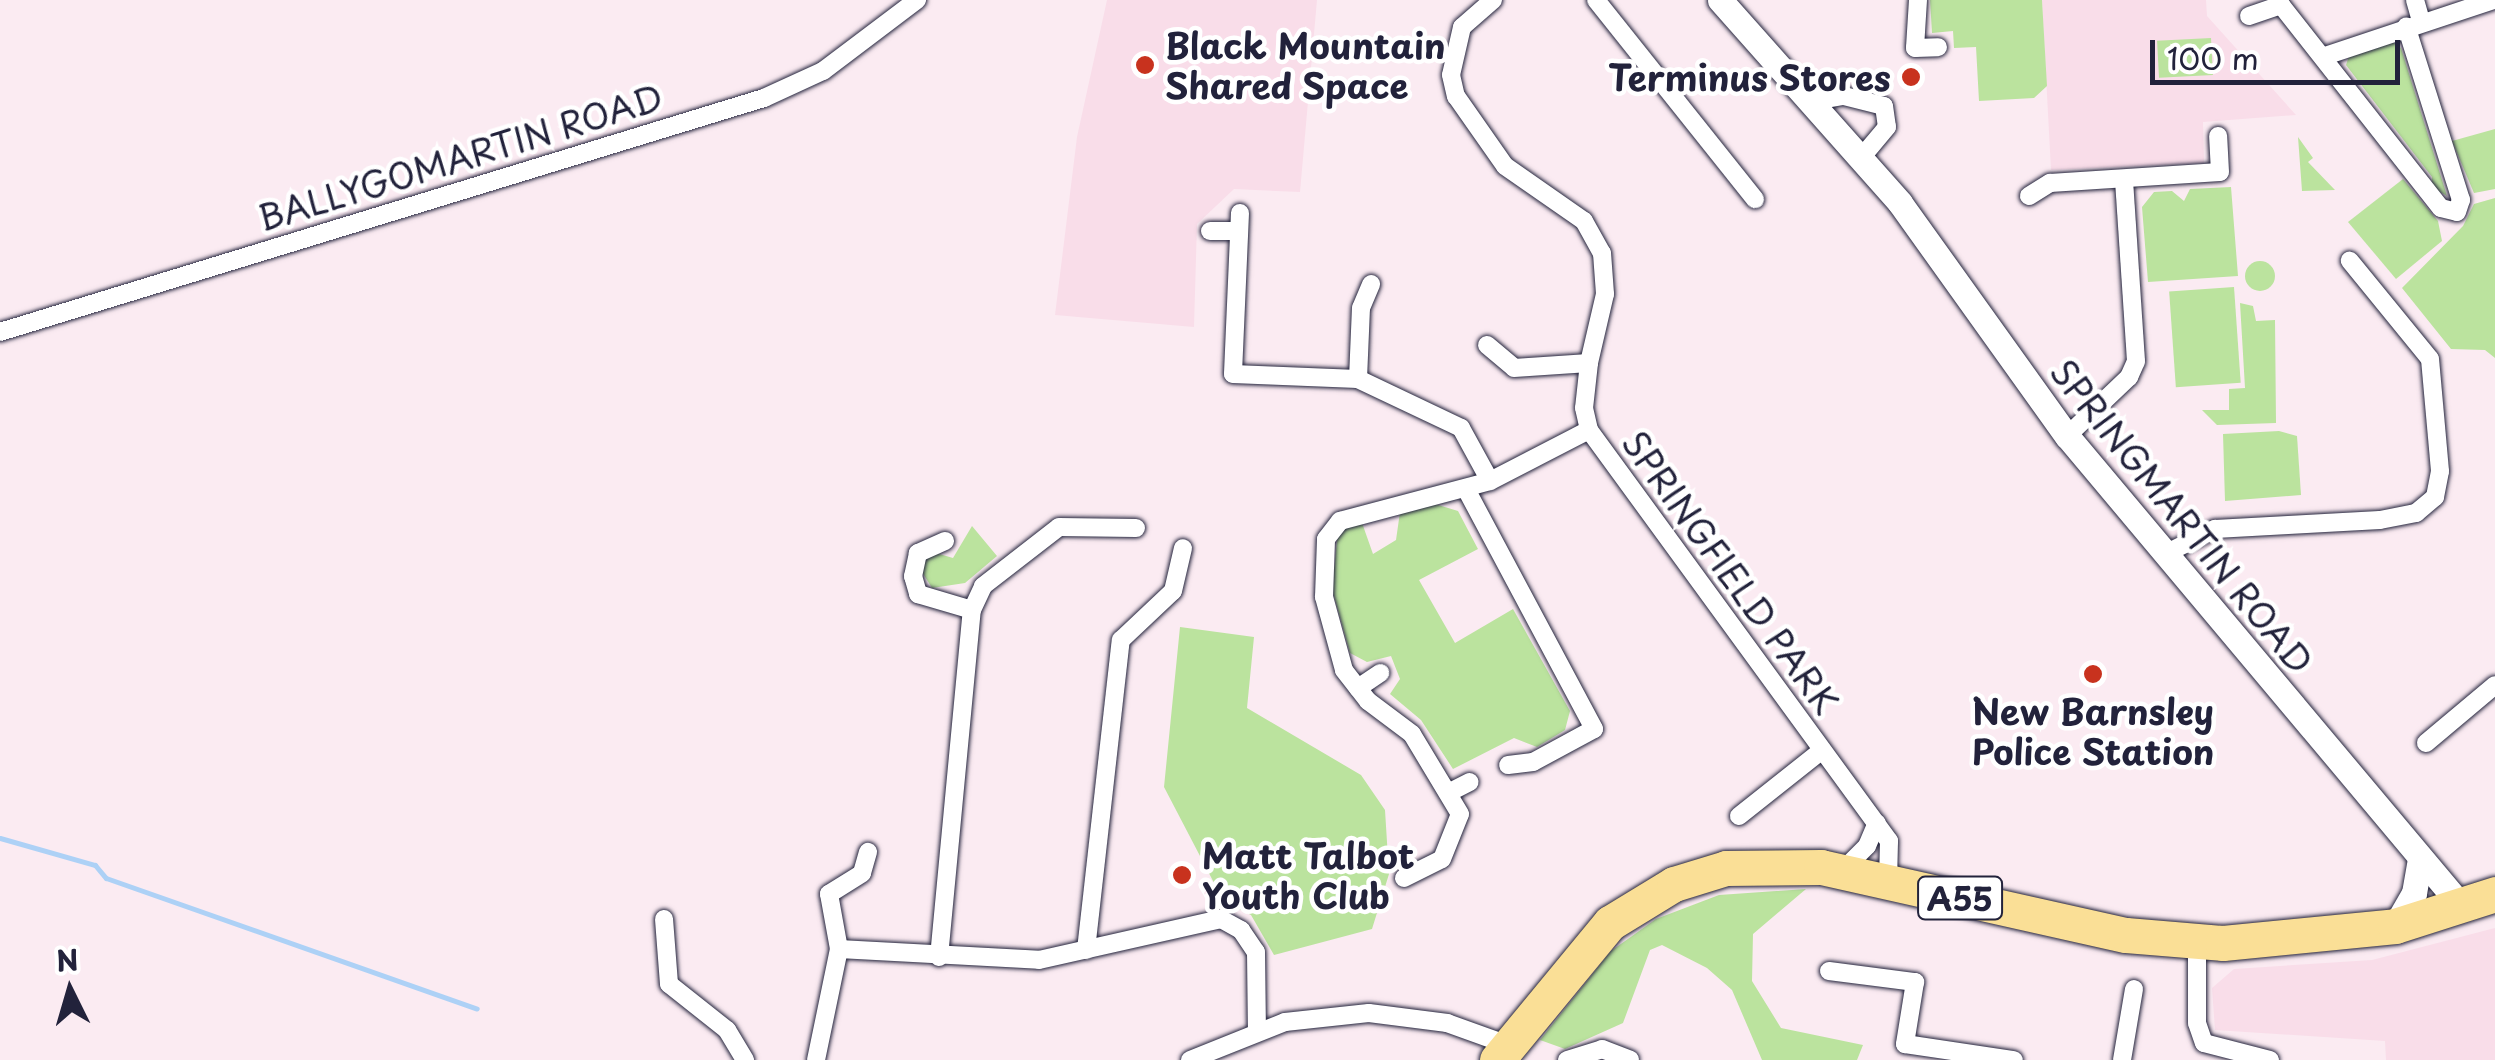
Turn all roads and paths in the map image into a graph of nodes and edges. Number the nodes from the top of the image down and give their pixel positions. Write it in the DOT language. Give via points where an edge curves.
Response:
graph roads {
  1 [pos="917,0"];
  2 [pos="1493,0"];
  3 [pos="1596,0"];
  4 [pos="1720,0"];
  5 [pos="1918,0"];
  6 [pos="2415,0"];
  7 [pos="2492,0"];
  8 [pos="2249,16"];
  9 [pos="2413,24"];
  10 [pos="1938,46"];
  11 [pos="2325,56"];
  12 [pos="1808,102"];
  13 [pos="2218,136"];
  14 [pos="1861,158"];
  15 [pos="2124,179"];
  16 [pos="2028,196"];
  17 [pos="1755,199"];
  18 [pos="1210,230"];
  19 [pos="2350,261"];
  20 [pos="1370,284"];
  21 [pos="0,332"];
  22 [pos="1487,345"];
  23 [pos="1589,363"];
  24 [pos="1358,379"];
  25 [pos="1589,430"];
  26 [pos="2068,436"];
  27 [pos="1490,482"];
  28 [pos="1466,489"];
  29 [pos="1136,528"];
  30 [pos="945,541"];
  31 [pos="1183,548"];
  32 [pos="2166,553"];
  33 [pos="972,610"];
  34 [pos="1380,673"];
  35 [pos="2495,684"];
  36 [pos="1358,688"];
  37 [pos="2426,743"];
  38 [pos="1821,752"];
  39 [pos="1508,766"];
  40 [pos="1470,782"];
  41 [pos="1450,792"];
  42 [pos="1738,816"];
  43 [pos="1877,823"];
  44 [pos="868,852"];
  45 [pos="2420,860"];
  46 [pos="1842,871"];
  47 [pos="1404,878"];
  48 [pos="1888,881"];
  49 [pos="2479,901"];
  50 [pos="664,919"];
  51 [pos="2395,926"];
  52 [pos="2197,942"];
  53 [pos="838,949"];
  54 [pos="1086,950"];
  55 [pos="939,957"];
  56 [pos="1829,971"];
  57 [pos="2134,989"];
  58 [pos="1257,1031"];
  59 [pos="1234,1040"];
  60 [pos="1503,1053"];
  61 [pos="745,1060"];
  62 [pos="816,1060"];
  63 [pos="1190,1060"];
  64 [pos="1240,1060"];
  65 [pos="1567,1060"];
  66 [pos="1630,1060"];
  67 [pos="2014,1060"];
  68 [pos="2122,1060"];
  69 [pos="2270,1060"];
  1 -- 21 [label="street, BALLYGOMARTIN ROAD" via="822,71 764,98"];
  2 -- 23 [label="street, SPRINGFIELD PARK" via="1462,27 1452,58 1456,96 1505,166 1584,222 1602,253 1605,294"];
  3 -- 17 [label="street"];
  4 -- 12 [label="street, SPRINGMARTIN ROAD"];
  5 -- 10 [label="street" via="1916,48"];
  6 -- 9 [label="street"];
  7 -- 9 [label="street"];
  8 -- 11 [label="street" via="2281,4"];
  9 -- 11 [label="street"];
  9 -- 11 [label="street" via="2461,200 2457,212 2441,208"];
  12 -- 14 [label="street, SPRINGMARTIN ROAD"];
  12 -- 14 [label="street" via="1844,96 1884,106 1887,127"];
  13 -- 15 [label="street" via="2220,172"];
  14 -- 26 [label="street, SPRINGMARTIN ROAD"];
  15 -- 16 [label="street" via="2050,183"];
  15 -- 26 [label="street" via="2136,361 2130,377"];
  18 -- 24 [label="street" via="1239,222 1233,374"];
  19 -- 32 [label="street" via="2430,358 2440,471 2435,496 2416,513 2380,520 2215,529"];
  20 -- 24 [label="street" via="1361,308"];
  22 -- 23 [label="street" via="1514,368"];
  23 -- 25 [label="street, SPRINGFIELD PARK"];
  24 -- 27 [label="street" via="1461,428"];
  25 -- 27 [label="street"];
  25 -- 38 [label="street, SPRINGFIELD PARK"];
  26 -- 32 [label="street, SPRINGMARTIN ROAD"];
  27 -- 28 [label="street"];
  28 -- 36 [label="street" via="1340,521 1326,538 1324,596 1332,642"];
  28 -- 39 [label="street" via="1594,729 1533,762"];
  29 -- 33 [label="street" via="1059,526 983,586"];
  30 -- 33 [label="street" via="918,553 918,594"];
  31 -- 54 [label="street" via="1173,590 1121,640"];
  32 -- 45 [label="street, SPRINGMARTIN ROAD"];
  33 -- 55 [label="street"];
  34 -- 36 [label="street"];
  35 -- 37 [label="street"];
  36 -- 41 [label="street" via="1412,734"];
  38 -- 42 [label="street"];
  38 -- 43 [label="street, SPRINGFIELD PARK"];
  40 -- 41 [label="street"];
  41 -- 47 [label="street" via="1460,821 1454,840 1442,859"];
  43 -- 46 [label="street" via="1867,846"];
  43 -- 48 [label="street, SPRINGFIELD PARK" via="1889,841"];
  44 -- 53 [label="street" via="862,873 829,894"];
  45 -- 49 [label="street, SPRINGMARTIN ROAD"];
  45 -- 51 [label="street" via="2414,892"];
  46 -- 48 [label="highway, A55"];
  46 -- 60 [label="highway, A55" via="1752,865 1702,874 1652,895 1592,940"];
  48 -- 52 [label="highway, A55" via="2126,934"];
  49 -- 51 [label="highway, A55"];
  50 -- 61 [label="street" via="669,984 727,1030"];
  51 -- 52 [label="highway, A55" via="2286,941"];
  52 -- 69 [label="street" via="2196,1010 2204,1043"];
  53 -- 55 [label="street"];
  53 -- 62 [label="street"];
  54 -- 55 [label="street" via="1022,961"];
  54 -- 58 [label="street" via="1202,918 1230,922 1256,952"];
  56 -- 67 [label="street" via="1915,982 1905,1044"];
  57 -- 68 [label="street"];
  58 -- 59 [label="street"];
  58 -- 60 [label="street" via="1318,1016 1368,1014 1447,1023"];
  59 -- 63 [label="street"];
  59 -- 64 [label="street"];
  65 -- 66 [label="street" via="1602,1050"];
}
